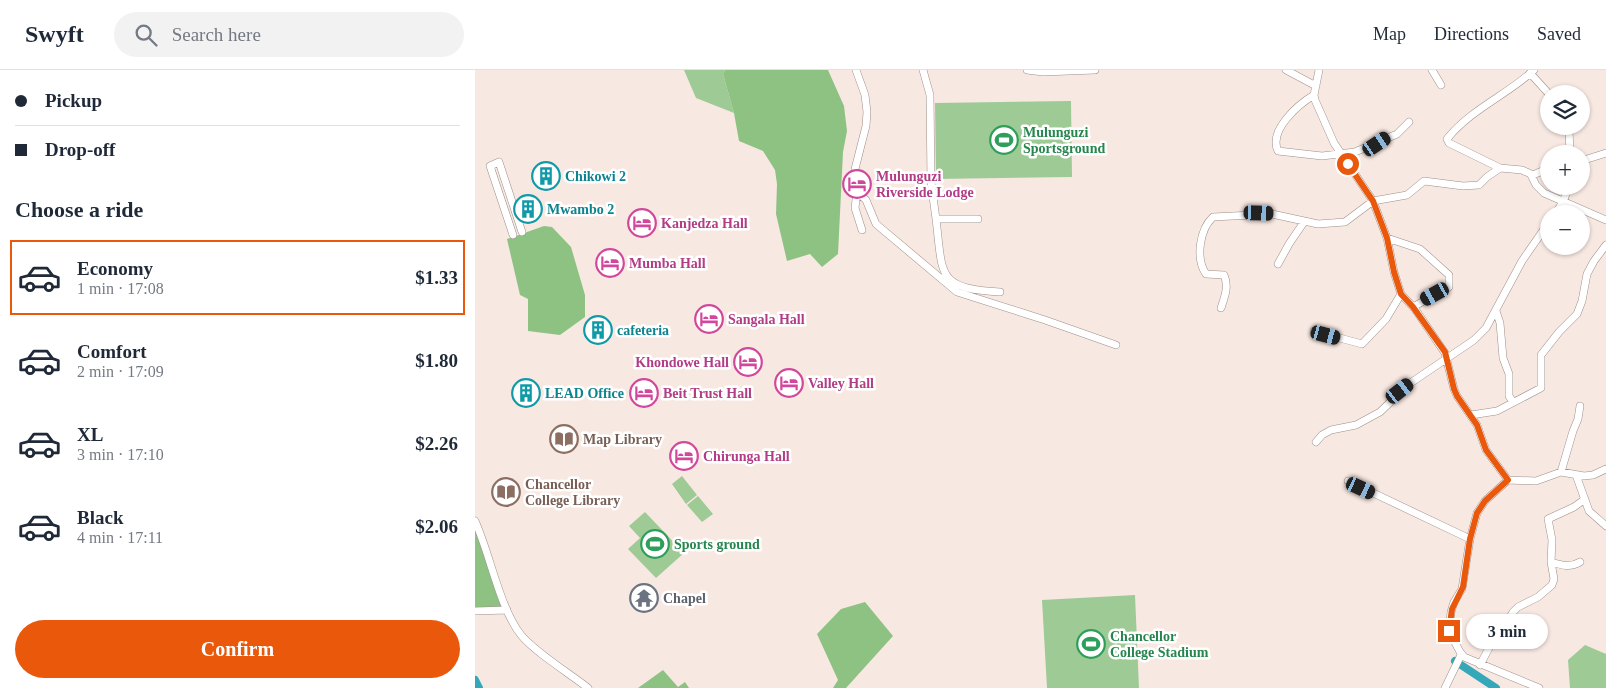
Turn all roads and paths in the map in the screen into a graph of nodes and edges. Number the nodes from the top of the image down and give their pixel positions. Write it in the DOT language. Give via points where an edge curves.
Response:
graph roads {
  1 [pos="856,70"];
  2 [pos="923,70"];
  3 [pos="1027,70"];
  4 [pos="1095,70"];
  5 [pos="1286,70"];
  6 [pos="1319,70"];
  7 [pos="1432,70"];
  8 [pos="1532,72"];
  9 [pos="1542,85"];
  10 [pos="1316,86"];
  11 [pos="1441,86"];
  12 [pos="1314,94"];
  13 [pos="1409,122"];
  14 [pos="1606,153"];
  15 [pos="1341,154"];
  16 [pos="1590,158"];
  17 [pos="1500,168"];
  18 [pos="1540,171"];
  19 [pos="1531,174"];
  20 [pos="857,192"];
  21 [pos="1566,195"];
  22 [pos="1373,201"];
  23 [pos="1563,202"];
  24 [pos="1561,205"];
  25 [pos="936,219"];
  26 [pos="978,219"];
  27 [pos="1606,220"];
  28 [pos="1304,222"];
  29 [pos="862,230"];
  30 [pos="522,232"];
  31 [pos="513,235"];
  32 [pos="1540,235"];
  33 [pos="1387,238"];
  34 [pos="1606,245"];
  35 [pos="1278,264"];
  36 [pos="1001,292"];
  37 [pos="1401,294"];
  38 [pos="1413,307"];
  39 [pos="1221,308"];
  40 [pos="1496,311"];
  41 [pos="1313,331"];
  42 [pos="1116,345"];
  43 [pos="1447,358"];
  44 [pos="1513,402"];
  45 [pos="1580,406"];
  46 [pos="1471,415"];
  47 [pos="1316,442"];
  48 [pos="1606,469"];
  49 [pos="1561,472"];
  50 [pos="1576,475"];
  51 [pos="1508,480"];
  52 [pos="1348,481"];
  53 [pos="1585,499"];
  54 [pos="475,521"];
  55 [pos="1606,526"];
  56 [pos="1470,539"];
  57 [pos="1551,562"];
  58 [pos="1580,562"];
  59 [pos="507,610"];
  60 [pos="475,611"];
  61 [pos="1461,655"];
  62 [pos="1480,665"];
  63 [pos="588,688"];
  64 [pos="1445,688"];
  65 [pos="1539,688"];
  1 -- 20 [label="street" via="867,112 855,169"];
  2 -- 25 [label="street" via="930,95 931,182"];
  3 -- 4 [label="street"];
  5 -- 10 [label="street"];
  6 -- 10 [label="street"];
  7 -- 11 [label="street"];
  8 -- 9 [label="street"];
  8 -- 17 [label="street" via="1482,107 1447,139 1449,143"];
  10 -- 12 [label="street"];
  12 -- 15 [label="street"];
  12 -- 15 [label="street" via="1291,111 1275,146 1283,152 1322,156"];
  13 -- 15 [label="street" via="1401,132 1377,144"];
  14 -- 16 [label="street"];
  15 -- 22 [label="street"];
  17 -- 19 [label="street"];
  17 -- 22 [label="street" via="1479,185 1424,181 1407,195"];
  18 -- 19 [label="street"];
  19 -- 23 [label="street" via="1544,193"];
  20 -- 29 [label="street" via="855,208"];
  20 -- 42 [label="street" via="866,200 876,224 952,289"];
  21 -- 23 [label="street"];
  22 -- 28 [label="street" via="1345,222"];
  22 -- 33 [label="street"];
  23 -- 24 [label="street"];
  23 -- 27 [label="street"];
  25 -- 26 [label="street"];
  25 -- 36 [label="street" via="946,277 964,288"];
  28 -- 35 [label="street"];
  28 -- 39 [label="street" via="1259,213 1219,215 1208,222 1201,241 1201,262 1206,274 1224,274 1227,288"];
  30 -- 31 [label="street" via="499,162 491,166"];
  32 -- 40 [label="street" via="1522,261"];
  33 -- 37 [label="street"];
  33 -- 38 [label="street" via="1420,249 1449,275 1449,287"];
  34 -- 44 [label="street" via="1587,274 1577,314 1541,355 1541,388"];
  37 -- 38 [label="street"];
  37 -- 41 [label="street" via="1386,319 1362,344"];
  38 -- 43 [label="street"];
  40 -- 43 [label="street" via="1487,328"];
  40 -- 44 [label="street" via="1503,358 1509,374 1509,396"];
  43 -- 46 [label="street" via="1454,389"];
  43 -- 47 [label="street" via="1400,391 1380,412 1356,424 1331,430"];
  44 -- 46 [label="street" via="1497,411"];
  45 -- 49 [label="street"];
  46 -- 51 [label="street" via="1486,450"];
  48 -- 50 [label="street" via="1593,475"];
  49 -- 50 [label="street"];
  49 -- 51 [label="street" via="1536,481"];
  50 -- 53 [label="street"];
  51 -- 56 [label="street" via="1481,506"];
  52 -- 56 [label="street"];
  53 -- 55 [label="street" via="1593,515"];
  53 -- 57 [label="street" via="1548,519 1552,540"];
  54 -- 59 [label="street"];
  56 -- 61 [label="street" via="1463,587 1452,609 1449,631"];
  57 -- 58 [label="street" via="1571,566"];
  57 -- 62 [label="street" via="1552,585 1513,612"];
  59 -- 60 [label="street"];
  59 -- 63 [label="street" via="527,640"];
  61 -- 62 [label="street"];
  61 -- 64 [label="street"];
  62 -- 65 [label="street"];
}
